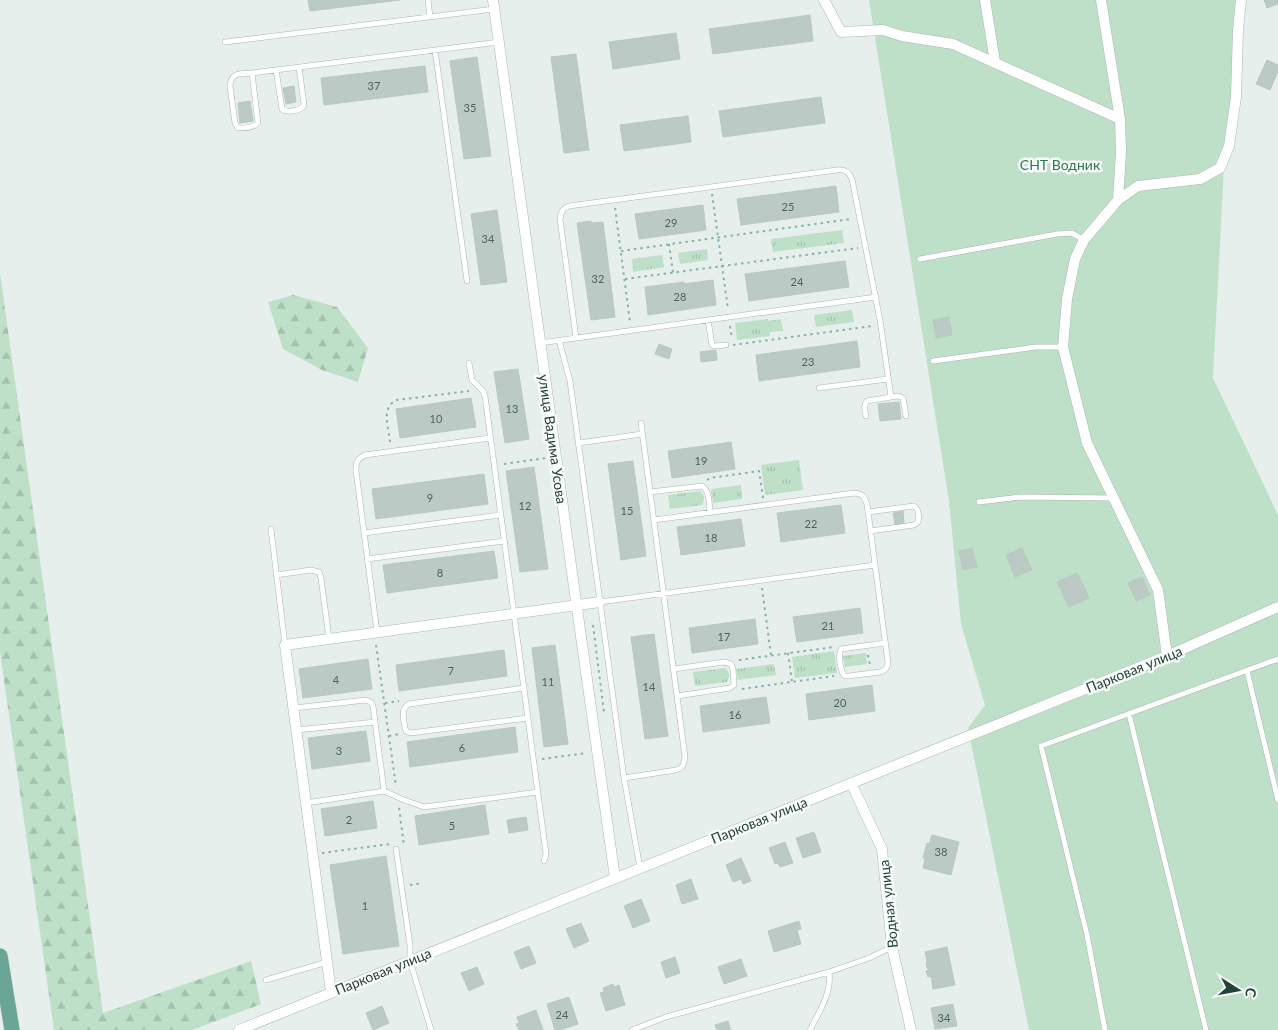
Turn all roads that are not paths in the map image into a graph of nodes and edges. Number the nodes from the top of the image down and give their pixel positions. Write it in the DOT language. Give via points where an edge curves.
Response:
graph roads {
  1 [pos="428,0"];
  2 [pos="824,0"];
  3 [pos="985,0"];
  4 [pos="1101,0"];
  5 [pos="1241,0"];
  6 [pos="493,5"];
  7 [pos="430,17"];
  8 [pos="225,42"];
  9 [pos="499,42"];
  10 [pos="435,50"];
  11 [pos="995,62"];
  12 [pos="299,67"];
  13 [pos="276,70"];
  14 [pos="252,73"];
  15 [pos="1120,119"];
  16 [pos="1118,200"];
  17 [pos="1084,240"];
  18 [pos="920,259"];
  19 [pos="467,281"];
  20 [pos="876,297"];
  21 [pos="708,320"];
  22 [pos="576,338"];
  23 [pos="559,340"];
  24 [pos="540,343"];
  25 [pos="726,345"];
  26 [pos="1063,347"];
  27 [pos="933,361"];
  28 [pos="469,363"];
  29 [pos="888,379"];
  30 [pos="819,388"];
  31 [pos="890,397"];
  32 [pos="866,416"];
  33 [pos="906,416"];
  34 [pos="640,423"];
  35 [pos="642,434"];
  36 [pos="490,438"];
  37 [pos="579,443"];
  38 [pos="650,492"];
  39 [pos="1113,498"];
  40 [pos="979,502"];
  41 [pos="710,512"];
  42 [pos="868,512"];
  43 [pos="500,515"];
  44 [pos="654,520"];
  45 [pos="270,529"];
  46 [pos="870,531"];
  47 [pos="364,533"];
  48 [pos="504,541"];
  49 [pos="367,559"];
  50 [pos="875,565"];
  51 [pos="276,575"];
  52 [pos="663,594"];
  53 [pos="600,602"];
  54 [pos="576,606"];
  55 [pos="1278,607"];
  56 [pos="514,614"];
  57 [pos="376,633"];
  58 [pos="329,639"];
  59 [pos="886,643"];
  60 [pos="285,645"];
  61 [pos="1167,656"];
  62 [pos="1278,659"];
  63 [pos="674,669"];
  64 [pos="1247,671"];
  65 [pos="524,688"];
  66 [pos="677,696"];
  67 [pos="294,708"];
  68 [pos="1130,714"];
  69 [pos="528,718"];
  70 [pos="375,722"];
  71 [pos="297,730"];
  72 [pos="624,778"];
  73 [pos="851,783"];
  74 [pos="384,791"];
  75 [pos="538,792"];
  76 [pos="1278,800"];
  77 [pos="306,803"];
  78 [pos="395,846"];
  79 [pos="544,861"];
  80 [pos="640,868"];
  81 [pos="615,878"];
  82 [pos="892,947"];
  83 [pos="0,956"];
  84 [pos="410,961"];
  85 [pos="327,962"];
  86 [pos="830,972"];
  87 [pos="266,980"];
  88 [pos="331,992"];
  89 [pos="12,1030"];
  90 [pos="238,1030"];
  91 [pos="431,1030"];
  92 [pos="632,1030"];
  93 [pos="810,1030"];
  94 [pos="910,1030"];
  95 [pos="1105,1030"];
  96 [pos="1206,1030"];
  1 -- 7 [label="lane"];
  2 -- 11 [label="street" via="841,32 883,30 953,44"];
  3 -- 11 [label="street"];
  4 -- 15 [label="street"];
  5 -- 16 [label="street" via="1236,97 1229,146 1220,168 1200,179 1138,186"];
  6 -- 7 [label="lane"];
  6 -- 9 [label="street, улица Вадима Усова"];
  7 -- 8 [label="lane"];
  9 -- 10 [label="lane"];
  9 -- 24 [label="street, улица Вадима Усова"];
  10 -- 12 [label="lane"];
  10 -- 19 [label="lane"];
  11 -- 15 [label="street"];
  12 -- 13 [label="lane"];
  12 -- 13 [label="lane" via="303,107 299,110 287,111 280,106"];
  13 -- 14 [label="lane"];
  14 -- 14 [label="lane" via="233,76 230,80 238,128 258,123"];
  15 -- 16 [label="street"];
  16 -- 17 [label="street"];
  17 -- 18 [label="lane" via="1072,233 1057,234"];
  17 -- 26 [label="street" via="1075,259 1066,299"];
  20 -- 21 [label="lane"];
  20 -- 22 [label="lane" via="852,179 845,170 568,206 560,219"];
  20 -- 29 [label="lane"];
  21 -- 22 [label="lane"];
  21 -- 25 [label="lane" via="712,345"];
  22 -- 23 [label="lane"];
  23 -- 24 [label="lane"];
  23 -- 37 [label="lane" via="570,382"];
  24 -- 54 [label="street, улица Вадима Усова"];
  26 -- 27 [label="lane" via="1036,347"];
  26 -- 39 [label="street" via="1087,443"];
  28 -- 36 [label="lane" via="472,380 485,396"];
  29 -- 30 [label="lane"];
  29 -- 31 [label="lane"];
  31 -- 32 [label="lane" via="867,401"];
  31 -- 33 [label="lane" via="903,398"];
  34 -- 35 [label="lane"];
  35 -- 37 [label="lane"];
  35 -- 38 [label="lane"];
  36 -- 43 [label="lane"];
  36 -- 47 [label="lane" via="360,458 356,471"];
  37 -- 53 [label="lane"];
  38 -- 41 [label="lane" via="702,486 707,492"];
  38 -- 44 [label="lane"];
  39 -- 40 [label="lane" via="1021,497"];
  39 -- 61 [label="street" via="1158,590"];
  41 -- 42 [label="lane" via="854,493 864,496"];
  41 -- 44 [label="lane"];
  42 -- 46 [label="lane"];
  42 -- 46 [label="lane" via="914,506 918,519 914,525"];
  43 -- 47 [label="lane"];
  43 -- 48 [label="lane"];
  44 -- 52 [label="lane"];
  45 -- 51 [label="lane"];
  46 -- 50 [label="lane"];
  47 -- 49 [label="lane"];
  48 -- 49 [label="lane"];
  48 -- 56 [label="lane"];
  49 -- 57 [label="lane"];
  50 -- 52 [label="lane"];
  50 -- 59 [label="lane"];
  51 -- 58 [label="lane" via="311,570 319,572"];
  51 -- 60 [label="lane"];
  52 -- 53 [label="lane"];
  52 -- 63 [label="lane"];
  53 -- 54 [label="street"];
  53 -- 72 [label="lane"];
  54 -- 56 [label="street"];
  54 -- 81 [label="street, улица Вадима Усова"];
  55 -- 61 [label="street, Парковая улица"];
  56 -- 57 [label="street"];
  56 -- 65 [label="lane"];
  57 -- 58 [label="street"];
  58 -- 60 [label="street"];
  59 -- 59 [label="lane" via="842,649 843,674 884,671 888,668"];
  60 -- 67 [label="street"];
  61 -- 73 [label="street, Парковая улица"];
  62 -- 64 [label="lane"];
  63 -- 66 [label="lane"];
  63 -- 66 [label="lane" via="724,662 731,664 733,669 734,685 730,688"];
  64 -- 68 [label="lane"];
  64 -- 76 [label="lane"];
  65 -- 69 [label="lane"];
  65 -- 69 [label="lane" via="406,705 403,714 406,731 412,733"];
  66 -- 72 [label="lane" via="685,758 681,769"];
  67 -- 70 [label="lane" via="366,700 373,706"];
  67 -- 71 [label="street"];
  68 -- 95 [label="lane" via="1041,746 1087,935"];
  68 -- 96 [label="lane"];
  69 -- 75 [label="lane"];
  70 -- 71 [label="lane"];
  70 -- 74 [label="lane"];
  71 -- 77 [label="street"];
  72 -- 80 [label="lane"];
  73 -- 80 [label="street, Парковая улица"];
  73 -- 82 [label="street, Водная улица" via="882,849"];
  74 -- 75 [label="lane" via="424,807"];
  74 -- 77 [label="lane"];
  75 -- 79 [label="lane" via="546,854"];
  77 -- 85 [label="street"];
  78 -- 84 [label="lane"];
  80 -- 81 [label="street, Парковая улица"];
  81 -- 84 [label="street, Парковая улица"];
  82 -- 86 [label="lane"];
  82 -- 94 [label="street, Водная улица"];
  83 -- 89 [label="main road"];
  84 -- 88 [label="street, Парковая улица"];
  84 -- 91 [label="lane"];
  85 -- 87 [label="lane"];
  85 -- 88 [label="street"];
  86 -- 92 [label="lane"];
  86 -- 93 [label="lane" via="825,1000"];
  88 -- 90 [label="street, Парковая улица"];
}
